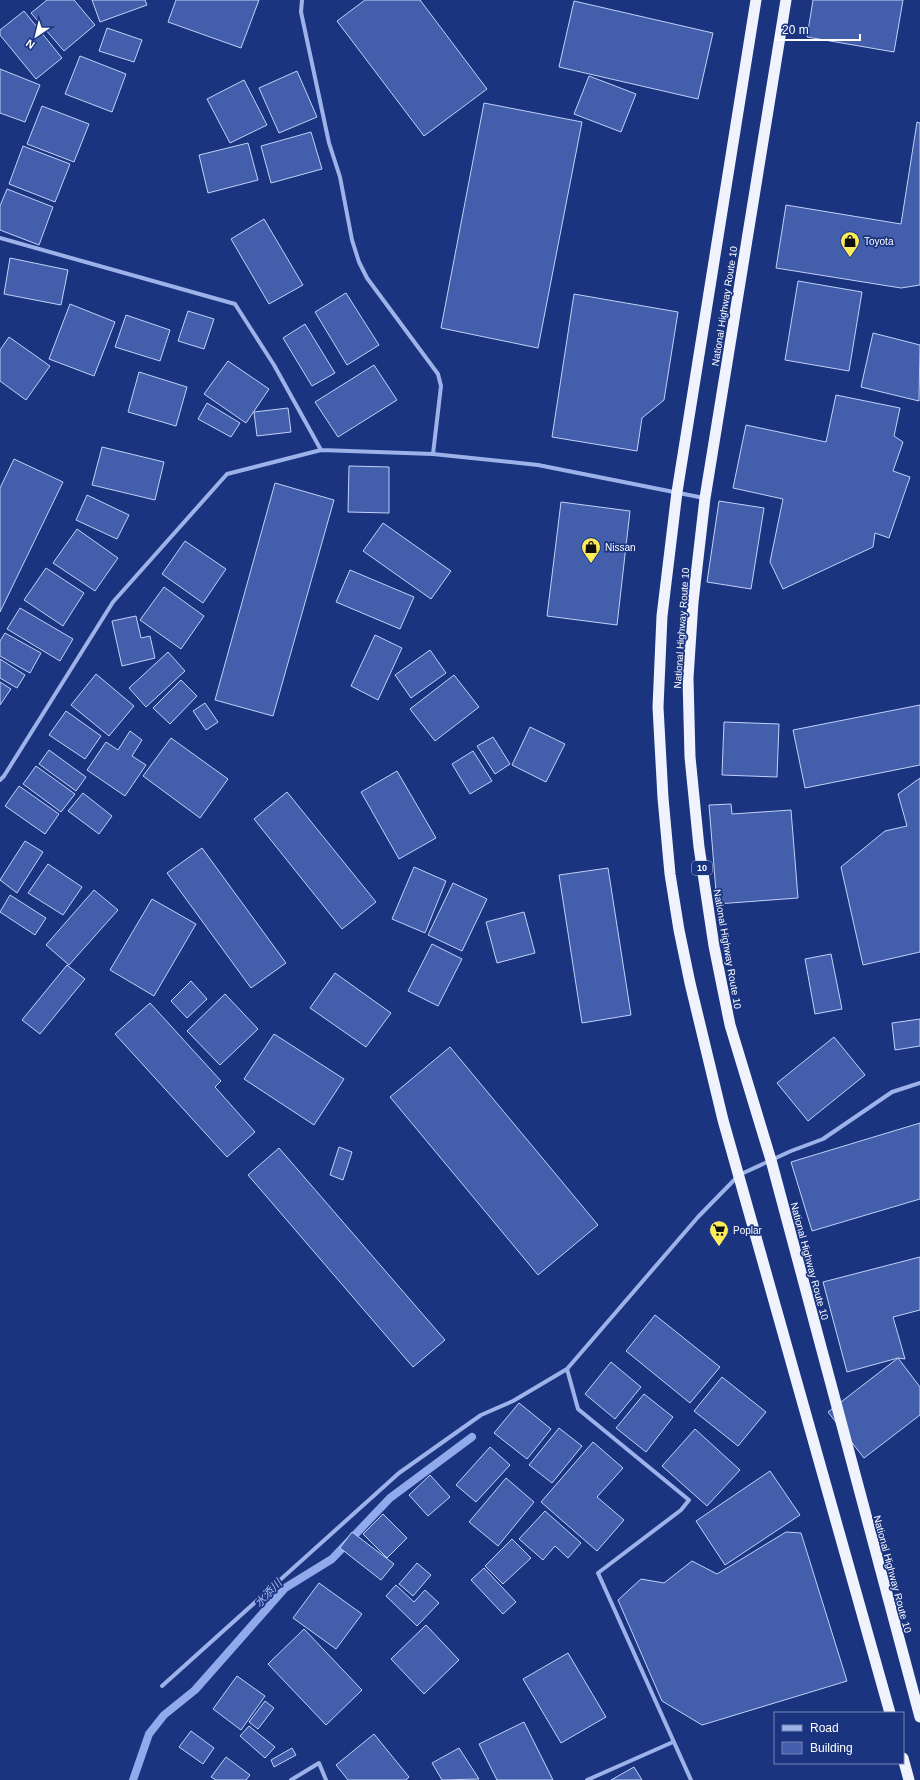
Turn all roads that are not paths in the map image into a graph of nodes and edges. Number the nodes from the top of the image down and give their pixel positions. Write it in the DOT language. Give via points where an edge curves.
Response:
graph roads {
  1 [pos="302,0"];
  2 [pos="756,0"];
  3 [pos="786,0"];
  4 [pos="0,238"];
  5 [pos="321,450"];
  6 [pos="432,454"];
  7 [pos="677,492"];
  8 [pos="705,498"];
  9 [pos="0,780"];
  10 [pos="920,1083"];
  11 [pos="770,1160"];
  12 [pos="739,1175"];
  13 [pos="567,1369"];
  14 [pos="162,1686"];
  15 [pos="890,1712"];
  16 [pos="920,1717"];
  17 [pos="673,1742"];
  18 [pos="904,1762"];
  19 [pos="291,1780"];
  20 [pos="326,1780"];
  21 [pos="587,1780"];
  22 [pos="691,1780"];
  23 [pos="909,1780"];
  1 -- 6 [label="street" via="301,12 329,143 340,177 352,240 359,262 367,278 438,374 441,386"];
  2 -- 7 [label="highway, National Highway Route 10"];
  3 -- 8 [label="highway, National Highway Route 10 / 10"];
  4 -- 5 [label="street" via="106,270 235,304 274,365"];
  5 -- 6 [label="street"];
  5 -- 9 [label="street" via="227,474 113,602"];
  6 -- 7 [label="street" via="538,465"];
  7 -- 8 [label="street"];
  7 -- 12 [label="highway, National Highway Route 10" via="662,616 658,707 668,851 671,881 690,982"];
  8 -- 11 [label="highway, National Highway Route 10 / 10" via="693,602 688,678 690,757 697,832 714,946 730,1026"];
  10 -- 11 [label="street" via="892,1092 823,1139"];
  11 -- 12 [label="street"];
  11 -- 16 [label="highway, National Highway Route 10 / 10"];
  12 -- 13 [label="street" via="698,1217"];
  12 -- 15 [label="highway, National Highway Route 10"];
  13 -- 14 [label="street" via="513,1402 480,1415 399,1472"];
  13 -- 17 [label="street" via="578,1410 689,1500 682,1510 598,1573"];
  17 -- 21 [label="street"];
  17 -- 22 [label="street"];
  18 -- 23 [label="highway"];
  19 -- 20 [label="street" via="319,1763"];
}
